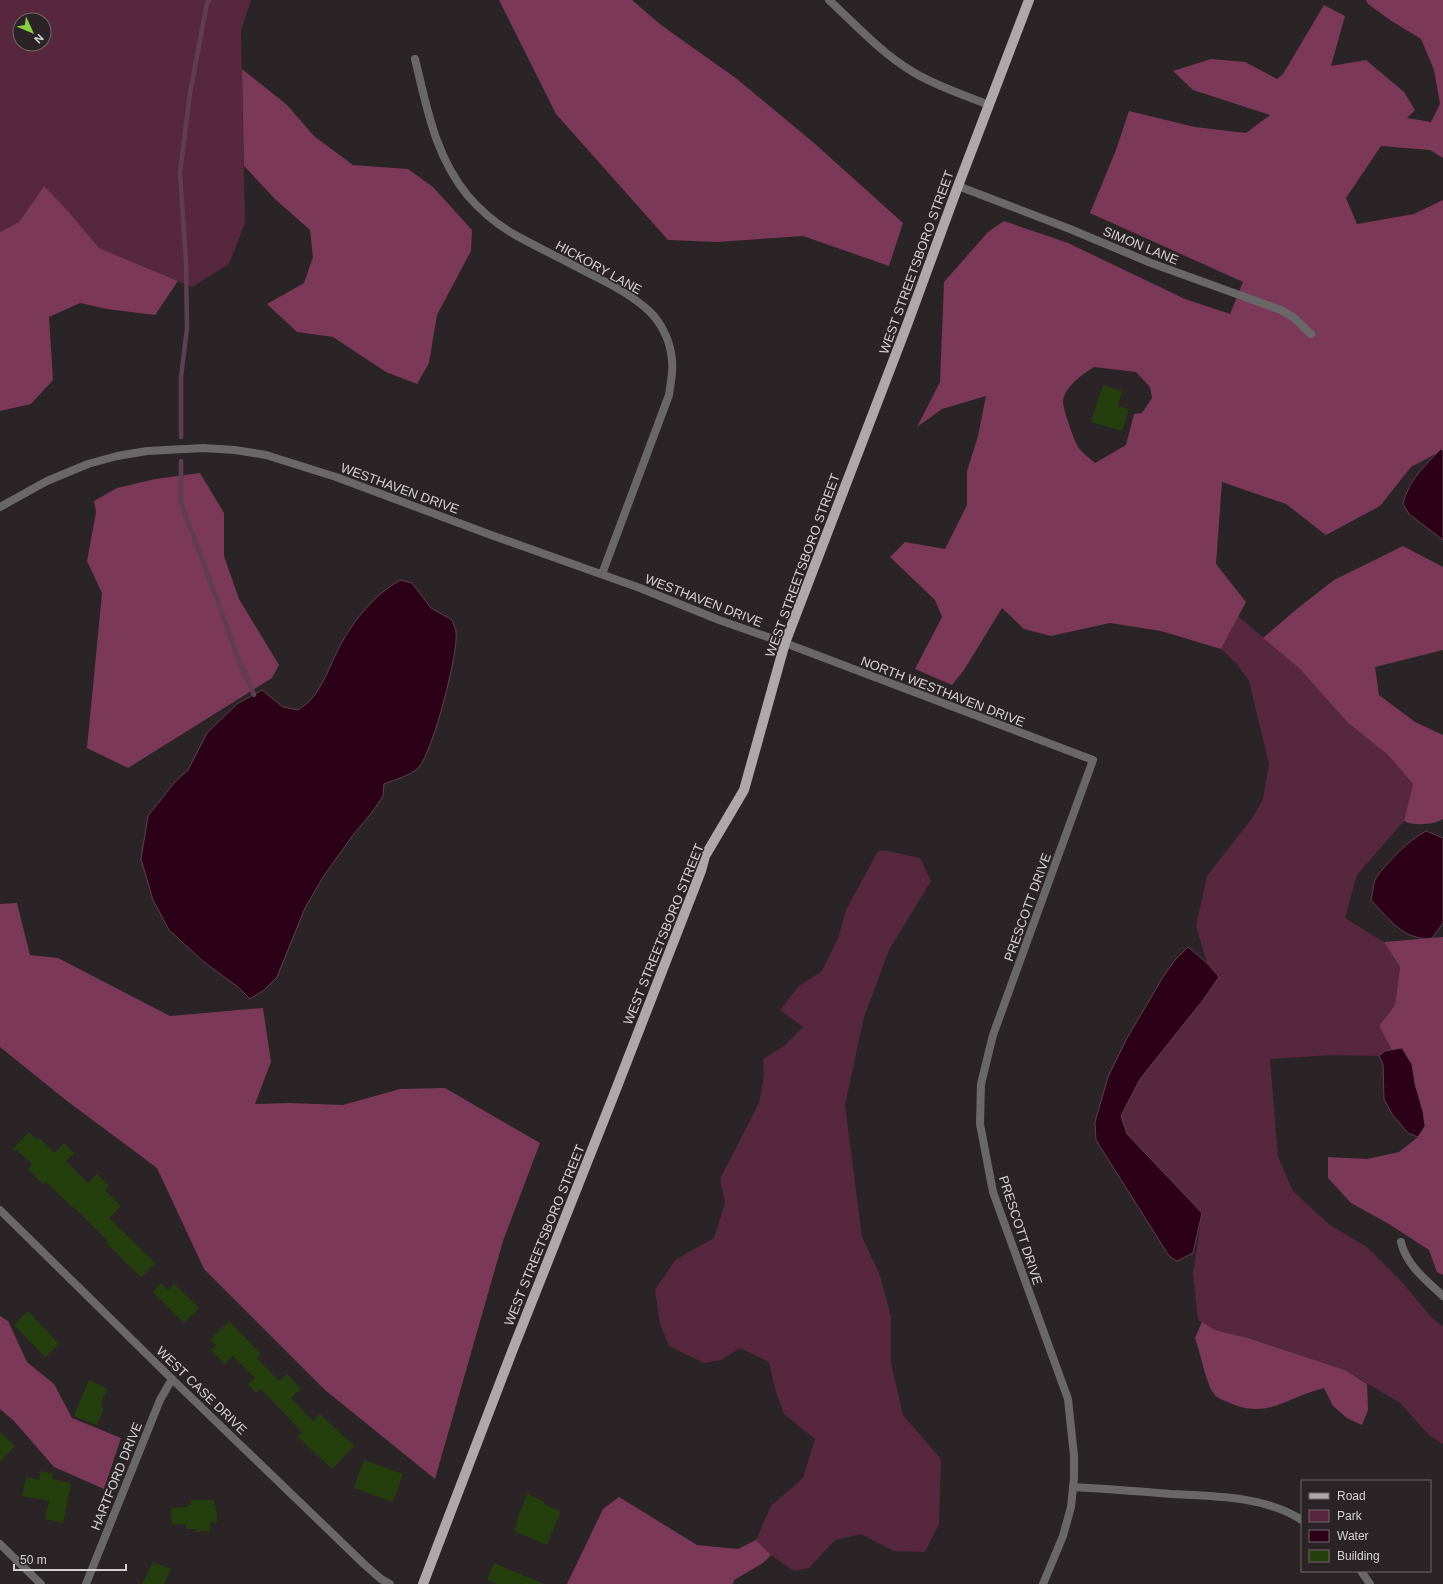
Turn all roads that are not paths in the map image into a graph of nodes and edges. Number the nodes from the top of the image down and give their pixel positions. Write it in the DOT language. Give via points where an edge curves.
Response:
graph roads {
  1 [pos="829,0"];
  2 [pos="1029,0"];
  3 [pos="415,59"];
  4 [pos="989,105"];
  5 [pos="958,186"];
  6 [pos="1311,334"];
  7 [pos="0,507"];
  8 [pos="602,574"];
  9 [pos="785,643"];
  10 [pos="1093,760"];
  11 [pos="0,1210"];
  12 [pos="1401,1242"];
  13 [pos="1443,1296"];
  14 [pos="172,1379"];
  15 [pos="1073,1487"];
  16 [pos="1301,1520"];
  17 [pos="0,1544"];
  18 [pos="1362,1572"];
  19 [pos="41,1584"];
  20 [pos="86,1584"];
  21 [pos="390,1584"];
  22 [pos="423,1584"];
  23 [pos="1043,1584"];
  24 [pos="1370,1584"];
  1 -- 4 [label="street" via="898,63 914,73"];
  2 -- 4 [label="main road, WEST STREETSBORO STREET"];
  3 -- 8 [label="street, HICKORY LANE" via="432,131 447,164 468,196 490,218 516,235 633,297 659,324 671,352 673,372 669,395"];
  4 -- 5 [label="main road, WEST STREETSBORO STREET"];
  5 -- 6 [label="street, SIMON LANE" via="1151,263 1281,310 1293,317"];
  5 -- 9 [label="main road, WEST STREETSBORO STREET"];
  7 -- 8 [label="street, WESTHAVEN DRIVE" via="47,481 88,464 117,456 147,451 203,448 234,450 266,455 306,467"];
  8 -- 9 [label="street, WESTHAVEN DRIVE"];
  9 -- 10 [label="street, NORTH WESTHAVEN DRIVE"];
  9 -- 22 [label="main road, WEST STREETSBORO STREET" via="744,790 705,856"];
  10 -- 15 [label="street, PRESCOTT DRIVE" via="993,1035 981,1084 980,1124 993,1192 1068,1399 1074,1456"];
  11 -- 14 [label="street, WEST CASE DRIVE"];
  12 -- 13 [label="street" via="1403,1253"];
  14 -- 20 [label="street, HARTFORD DRIVE" via="160,1400"];
  14 -- 21 [label="street, WEST CASE DRIVE" via="365,1565"];
  15 -- 16 [label="street" via="1228,1497 1277,1508"];
  15 -- 23 [label="street, PRESCOTT DRIVE" via="1071,1507 1063,1536"];
  17 -- 19 [label="street"];
  18 -- 24 [label="street"];
}
